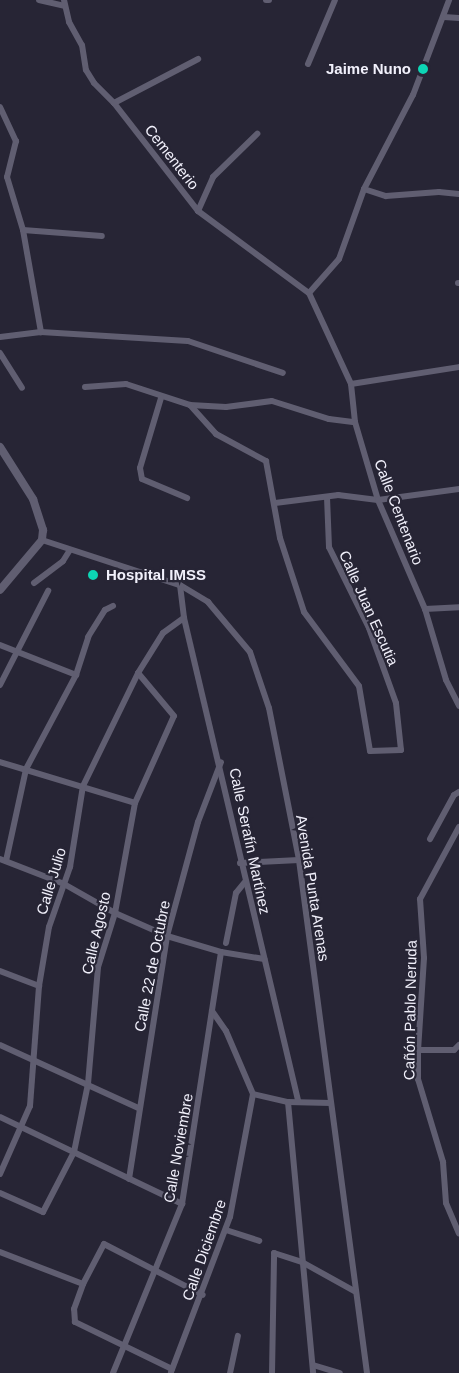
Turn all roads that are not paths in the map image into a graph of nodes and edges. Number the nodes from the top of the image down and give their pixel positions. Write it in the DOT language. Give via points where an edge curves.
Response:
graph roads {
  1 [pos="39,0"];
  2 [pos="335,0"];
  3 [pos="449,0"];
  4 [pos="64,3"];
  5 [pos="444,17"];
  6 [pos="459,18"];
  7 [pos="198,58"];
  8 [pos="308,64"];
  9 [pos="114,103"];
  10 [pos="0,107"];
  11 [pos="257,134"];
  12 [pos="364,189"];
  13 [pos="459,194"];
  14 [pos="198,211"];
  15 [pos="23,230"];
  16 [pos="102,236"];
  17 [pos="309,292"];
  18 [pos="40,333"];
  19 [pos="0,337"];
  20 [pos="0,353"];
  21 [pos="459,367"];
  22 [pos="283,373"];
  23 [pos="351,384"];
  24 [pos="85,387"];
  25 [pos="22,388"];
  26 [pos="161,398"];
  27 [pos="190,405"];
  28 [pos="355,422"];
  29 [pos="0,447"];
  30 [pos="459,489"];
  31 [pos="187,498"];
  32 [pos="327,498"];
  33 [pos="378,500"];
  34 [pos="275,503"];
  35 [pos="42,540"];
  36 [pos="70,550"];
  37 [pos="34,583"];
  38 [pos="180,585"];
  39 [pos="0,590"];
  40 [pos="48,591"];
  41 [pos="113,606"];
  42 [pos="459,607"];
  43 [pos="425,609"];
  44 [pos="184,618"];
  45 [pos="0,645"];
  46 [pos="18,651"];
  47 [pos="138,673"];
  48 [pos="76,675"];
  49 [pos="0,685"];
  50 [pos="459,706"];
  51 [pos="0,762"];
  52 [pos="221,762"];
  53 [pos="26,770"];
  54 [pos="83,786"];
  55 [pos="459,792"];
  56 [pos="135,803"];
  57 [pos="459,827"];
  58 [pos="430,839"];
  59 [pos="3,860"];
  60 [pos="299,860"];
  61 [pos="240,863"];
  62 [pos="245,882"];
  63 [pos="64,884"];
  64 [pos="115,913"];
  65 [pos="167,936"];
  66 [pos="226,943"];
  67 [pos="221,952"];
  68 [pos="264,959"];
  69 [pos="0,971"];
  70 [pos="39,986"];
  71 [pos="212,1011"];
  72 [pos="0,1045"];
  73 [pos="459,1045"];
  74 [pos="418,1050"];
  75 [pos="34,1064"];
  76 [pos="88,1084"];
  77 [pos="253,1094"];
  78 [pos="288,1102"];
  79 [pos="298,1102"];
  80 [pos="331,1103"];
  81 [pos="138,1108"];
  82 [pos="0,1117"];
  83 [pos="20,1126"];
  84 [pos="75,1152"];
  85 [pos="0,1174"];
  86 [pos="129,1179"];
  87 [pos="0,1193"];
  88 [pos="182,1204"];
  89 [pos="226,1230"];
  90 [pos="459,1233"];
  91 [pos="259,1241"];
  92 [pos="0,1252"];
  93 [pos="302,1262"];
  94 [pos="153,1268"];
  95 [pos="83,1284"];
  96 [pos="354,1291"];
  97 [pos="203,1295"];
  98 [pos="238,1336"];
  99 [pos="123,1346"];
  100 [pos="313,1365"];
  101 [pos="171,1371"];
  102 [pos="113,1373"];
  103 [pos="230,1373"];
  104 [pos="272,1373"];
  105 [pos="313,1373"];
  106 [pos="340,1373"];
  107 [pos="367,1373"];
  1 -- 4 [label="street"];
  2 -- 8 [label="street"];
  3 -- 5 [label="street"];
  4 -- 9 [label="street, Cementerio" via="82,45 86,70"];
  5 -- 6 [label="street"];
  5 -- 12 [label="street" via="413,94"];
  7 -- 9 [label="street"];
  9 -- 14 [label="street, Cementerio"];
  10 -- 15 [label="street" via="16,141 6,170"];
  11 -- 14 [label="street" via="213,177"];
  12 -- 13 [label="street" via="386,196"];
  12 -- 17 [label="street" via="339,259"];
  14 -- 17 [label="street, Cementerio"];
  15 -- 16 [label="street"];
  15 -- 18 [label="street"];
  17 -- 23 [label="street, Calle Centenario"];
  18 -- 19 [label="street"];
  18 -- 22 [label="street" via="188,341"];
  20 -- 25 [label="street"];
  21 -- 23 [label="street"];
  23 -- 28 [label="street, Calle Centenario"];
  24 -- 26 [label="street" via="126,384"];
  26 -- 27 [label="street"];
  26 -- 31 [label="street" via="140,468 142,479"];
  27 -- 28 [label="street" via="226,407 272,401 329,419"];
  27 -- 34 [label="street, Calle Juan Escutia" via="216,434 266,461"];
  28 -- 33 [label="street, Calle Centenario"];
  29 -- 35 [label="street" via="33,499"];
  30 -- 33 [label="street"];
  32 -- 33 [label="street" via="338,495"];
  32 -- 34 [label="street"];
  32 -- 34 [label="street, Calle Juan Escutia" via="329,547 369,628 396,703 401,750 370,751 359,686 304,612 280,538"];
  33 -- 43 [label="street, Calle Centenario"];
  35 -- 36 [label="street, Avenida Punta Arenas"];
  35 -- 39 [label="street"];
  36 -- 37 [label="street" via="63,561"];
  36 -- 38 [label="street, Avenida Punta Arenas"];
  38 -- 44 [label="street, Calle Serafín Martínez"];
  38 -- 60 [label="street, Avenida Punta Arenas" via="208,602 250,652 269,708"];
  40 -- 46 [label="street"];
  41 -- 48 [label="street" via="105,610 88,638"];
  42 -- 43 [label="street"];
  43 -- 50 [label="street, Calle Centenario" via="446,680"];
  44 -- 47 [label="street, Calle Julio" via="163,633"];
  44 -- 52 [label="street, Calle Serafín Martínez"];
  45 -- 46 [label="street"];
  46 -- 48 [label="street"];
  46 -- 49 [label="street"];
  47 -- 54 [label="street, Calle Julio"];
  47 -- 56 [label="street, Calle Agosto" via="174,716"];
  48 -- 53 [label="street"];
  51 -- 53 [label="street"];
  52 -- 61 [label="street, Calle Serafín Martínez"];
  52 -- 65 [label="street, Calle 22 de Octubre" via="198,822"];
  53 -- 54 [label="street"];
  53 -- 59 [label="street"];
  54 -- 56 [label="street"];
  54 -- 63 [label="street, Calle Julio"];
  55 -- 58 [label="street" via="453,795"];
  56 -- 64 [label="street, Calle Agosto"];
  57 -- 74 [label="street, Cañón Pablo Neruda" via="420,899 424,958"];
  59 -- 63 [label="street"];
  60 -- 61 [label="street"];
  60 -- 80 [label="street, Avenida Punta Arenas"];
  61 -- 62 [label="street, Calle Serafín Martínez"];
  62 -- 66 [label="street" via="236,893"];
  62 -- 68 [label="street, Calle Serafín Martínez"];
  63 -- 64 [label="street"];
  63 -- 70 [label="street, Calle Julio" via="49,927"];
  64 -- 65 [label="street"];
  64 -- 76 [label="street, Calle Agosto" via="98,967"];
  65 -- 67 [label="street"];
  65 -- 81 [label="street, Calle 22 de Octubre"];
  67 -- 68 [label="street"];
  67 -- 71 [label="street, Calle Noviembre"];
  68 -- 79 [label="street, Calle Serafín Martínez"];
  69 -- 70 [label="street"];
  70 -- 75 [label="street, Calle Julio"];
  71 -- 77 [label="street" via="226,1031"];
  71 -- 88 [label="street, Calle Noviembre"];
  72 -- 75 [label="street"];
  73 -- 74 [label="street" via="454,1050"];
  74 -- 90 [label="street, Cañón Pablo Neruda" via="418,1079 444,1162 446,1203"];
  75 -- 76 [label="street"];
  75 -- 83 [label="street, Calle Julio" via="30,1106"];
  76 -- 81 [label="street"];
  76 -- 84 [label="street, Calle Agosto"];
  77 -- 78 [label="street"];
  77 -- 89 [label="street, Calle Diciembre"];
  78 -- 79 [label="street"];
  78 -- 93 [label="street"];
  79 -- 80 [label="street"];
  80 -- 96 [label="street, Avenida Punta Arenas"];
  81 -- 86 [label="street, Calle 22 de Octubre"];
  82 -- 83 [label="street"];
  83 -- 84 [label="street"];
  83 -- 85 [label="street, Calle Julio"];
  84 -- 86 [label="street"];
  84 -- 87 [label="street, Calle Agosto" via="44,1212"];
  86 -- 88 [label="street"];
  88 -- 94 [label="street, Calle Noviembre"];
  89 -- 91 [label="street"];
  89 -- 97 [label="street, Calle Diciembre"];
  92 -- 95 [label="street"];
  93 -- 96 [label="street"];
  93 -- 100 [label="street"];
  93 -- 104 [label="street" via="273,1253"];
  94 -- 95 [label="street" via="104,1244"];
  94 -- 97 [label="street"];
  94 -- 99 [label="street, Calle Noviembre"];
  95 -- 99 [label="street" via="74,1309 75,1322"];
  96 -- 107 [label="street, Avenida Punta Arenas"];
  97 -- 101 [label="street, Calle Diciembre"];
  98 -- 103 [label="street"];
  99 -- 101 [label="street"];
  99 -- 102 [label="street, Calle Noviembre"];
  100 -- 105 [label="street"];
  100 -- 106 [label="street"];
}
